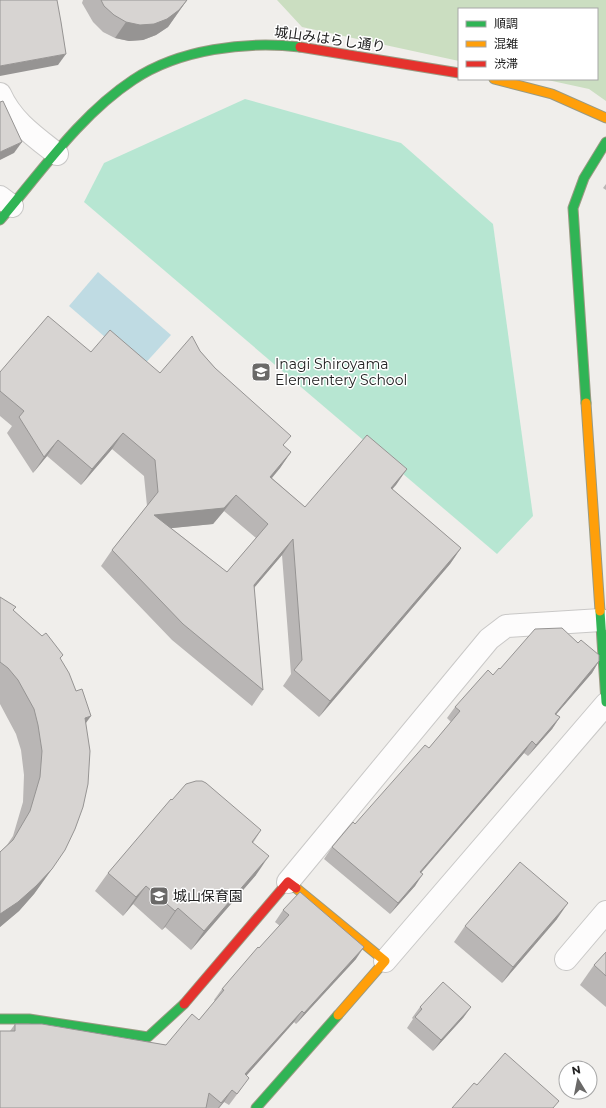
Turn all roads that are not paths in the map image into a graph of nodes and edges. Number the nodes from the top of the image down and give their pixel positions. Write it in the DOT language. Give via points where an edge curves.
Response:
graph roads {
  1 [pos="458,73"];
  2 [pos="498,80"];
  3 [pos="0,94"];
  4 [pos="606,118"];
  5 [pos="606,142"];
  6 [pos="57,154"];
  7 [pos="4,208"];
  8 [pos="601,620"];
  9 [pos="606,703"];
  10 [pos="288,882"];
  11 [pos="606,912"];
  12 [pos="566,959"];
  13 [pos="385,961"];
  14 [pos="0,1019"];
  15 [pos="256,1108"];
  1 -- 6 [label="street, 城山みはらし通り" via="291,46 266,44 220,47 187,56 132,81 82,125"];
  2 -- 4 [label="street" via="543,90"];
  3 -- 6 [label="street" via="11,114 26,130"];
  5 -- 8 [label="street" via="584,178 573,208"];
  6 -- 7 [label="street, 城山みはらし通り"];
  8 -- 9 [label="street"];
  8 -- 10 [label="street" via="506,626 489,639"];
  9 -- 13 [label="street"];
  10 -- 13 [label="street"];
  10 -- 14 [label="street" via="179,1009 148,1037 30,1019"];
  11 -- 12 [label="street"];
  13 -- 15 [label="street"];
}
